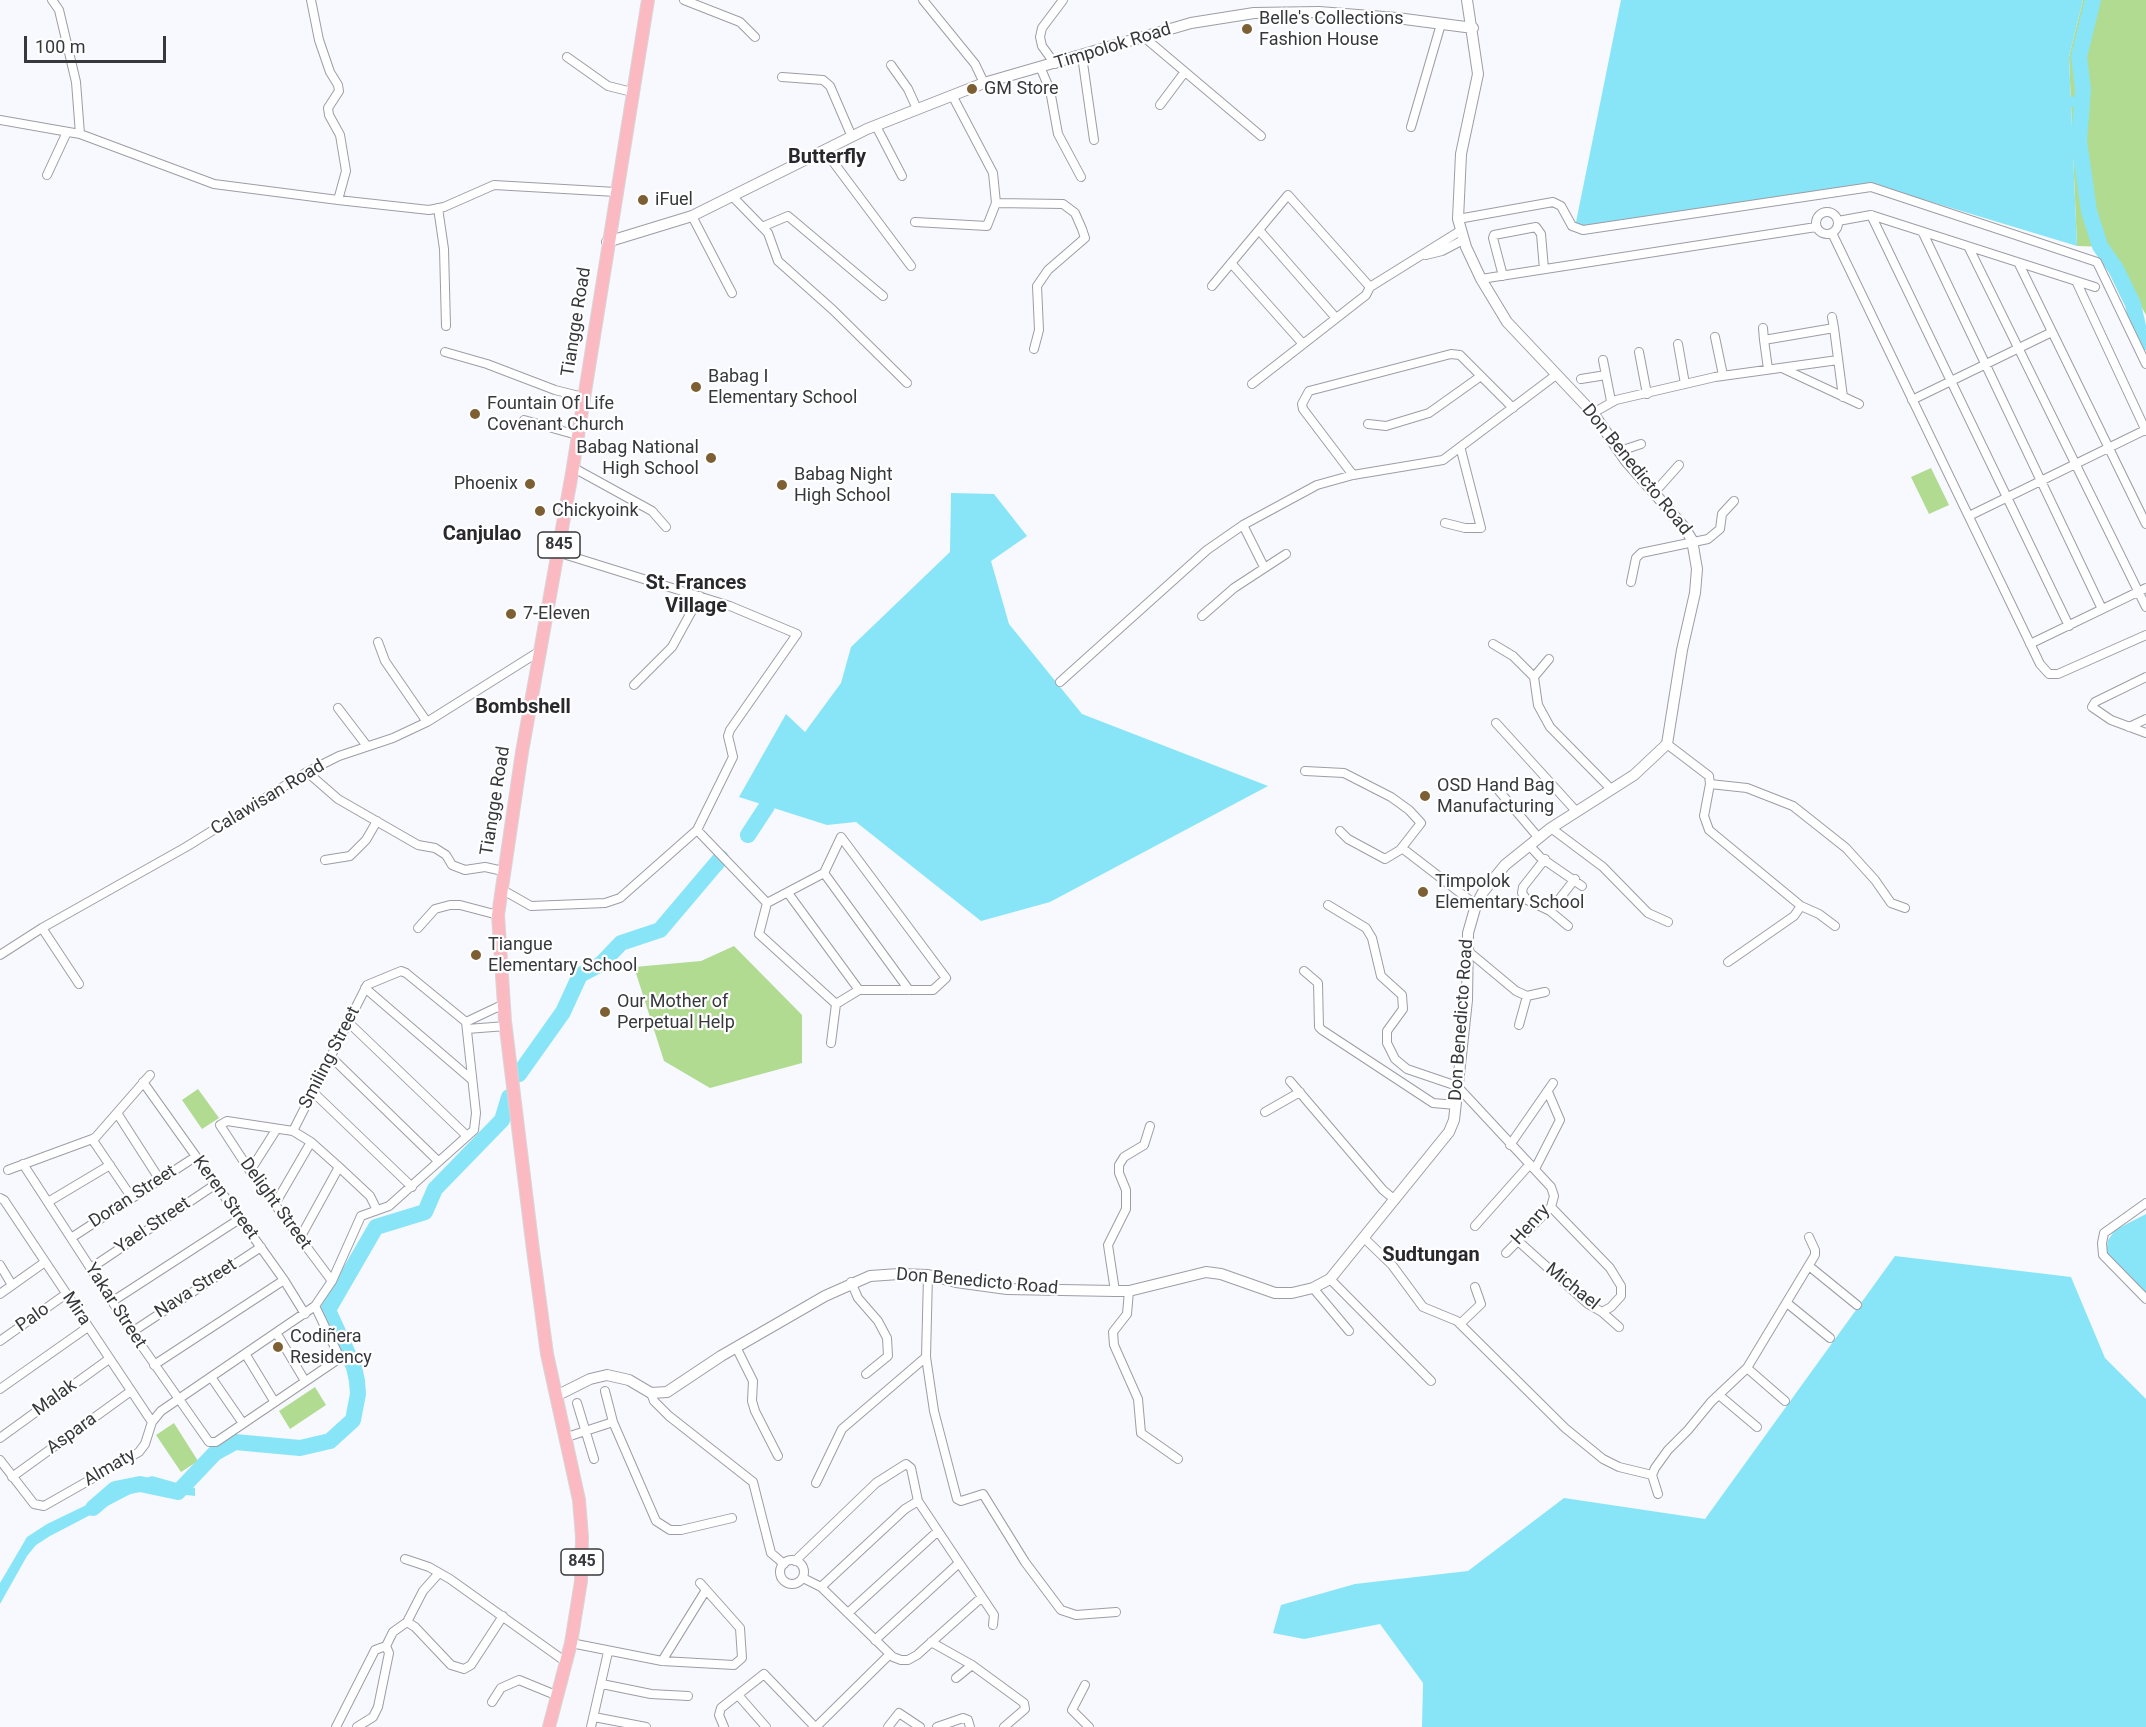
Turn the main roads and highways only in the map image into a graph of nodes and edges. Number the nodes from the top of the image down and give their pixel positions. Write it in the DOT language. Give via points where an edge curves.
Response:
graph roads {
  1 [pos="648,0"];
  2 [pos="549,1727"];
  1 -- 2 [label="main road, Tiangge Road / 845" via="498,915 506,1026 547,1354 579,1500 581,1581 571,1643"];
}
